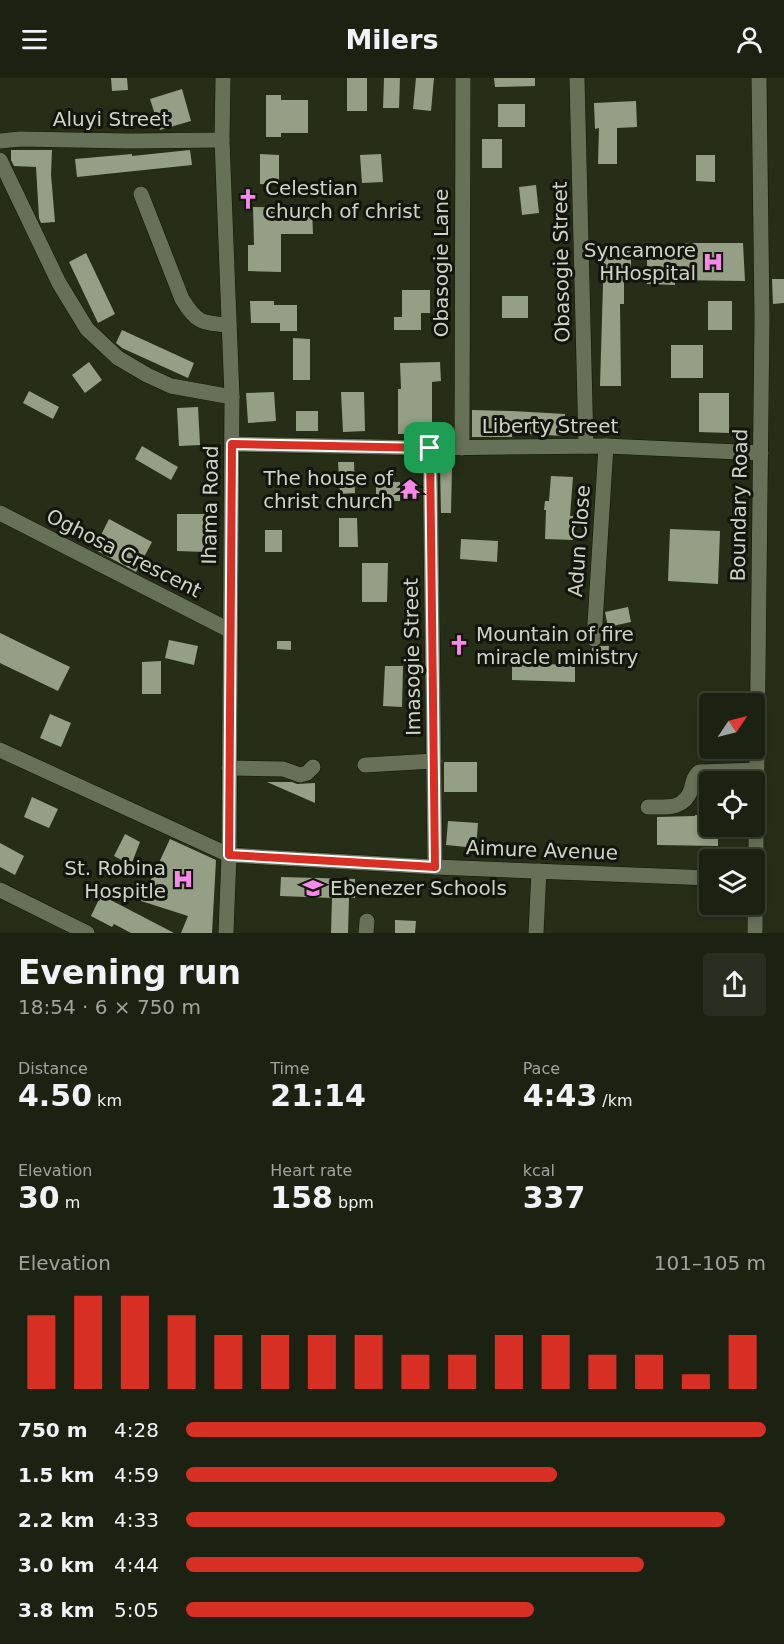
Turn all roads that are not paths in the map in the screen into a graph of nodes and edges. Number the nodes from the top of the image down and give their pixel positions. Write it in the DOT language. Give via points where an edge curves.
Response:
graph roads {
  1 [pos="223,78"];
  2 [pos="463,78"];
  3 [pos="577,78"];
  4 [pos="759,78"];
  5 [pos="222,140"];
  6 [pos="0,141"];
  7 [pos="0,160"];
  8 [pos="141,194"];
  9 [pos="229,326"];
  10 [pos="232,397"];
  11 [pos="232,444"];
  12 [pos="586,446"];
  13 [pos="606,446"];
  14 [pos="430,448"];
  15 [pos="462,448"];
  16 [pos="761,453"];
  17 [pos="0,513"];
  18 [pos="229,630"];
  19 [pos="594,639"];
  20 [pos="0,750"];
  21 [pos="434,761"];
  22 [pos="365,765"];
  23 [pos="313,767"];
  24 [pos="229,768"];
  25 [pos="756,770"];
  26 [pos="648,807"];
  27 [pos="755,849"];
  28 [pos="229,855"];
  29 [pos="435,867"];
  30 [pos="539,871"];
  31 [pos="699,878"];
  32 [pos="0,890"];
  33 [pos="755,915"];
  34 [pos="87,933"];
  35 [pos="226,933"];
  36 [pos="536,933"];
  37 [pos="755,933"];
  1 -- 5 [label="street, Ihama Road"];
  2 -- 15 [label="street, Obasogie Lane"];
  3 -- 12 [label="street, Obasogie Street"];
  4 -- 16 [label="street, Boundary Road"];
  5 -- 6 [label="street, Aluyi Street"];
  5 -- 9 [label="street, Ihama Road"];
  7 -- 10 [label="street" via="59,283 87,329 118,358 147,375 171,386"];
  8 -- 9 [label="street" via="190,311 206,324"];
  9 -- 10 [label="street, Ihama Road"];
  10 -- 11 [label="street, Ihama Road"];
  11 -- 14 [label="street, Liberty Street"];
  11 -- 18 [label="street, Ihama Road"];
  12 -- 13 [label="street, Liberty Street"];
  12 -- 15 [label="street, Liberty Street"];
  13 -- 16 [label="street, Liberty Street"];
  13 -- 19 [label="street, Adun Close"];
  14 -- 15 [label="street, Liberty Street"];
  14 -- 21 [label="street, Imasogie Street"];
  16 -- 25 [label="street, Boundary Road"];
  17 -- 18 [label="street, Oghosa Crescent"];
  18 -- 24 [label="street, Ihama Road"];
  20 -- 28 [label="street"];
  21 -- 22 [label="street"];
  21 -- 29 [label="street, Imasogie Street"];
  23 -- 24 [label="street" via="300,775 283,769"];
  24 -- 28 [label="street, Ihama Road"];
  25 -- 26 [label="street" via="699,772 689,794 678,805"];
  25 -- 27 [label="street, Boundary Road"];
  28 -- 29 [label="street, Aimure Avenue"];
  28 -- 35 [label="street, Ihama Road"];
  29 -- 30 [label="street, Aimure Avenue"];
  30 -- 31 [label="street, Aimure Avenue"];
  30 -- 36 [label="street"];
  32 -- 34 [label="street"];
  33 -- 37 [label="street, Boundary Road"];
}
